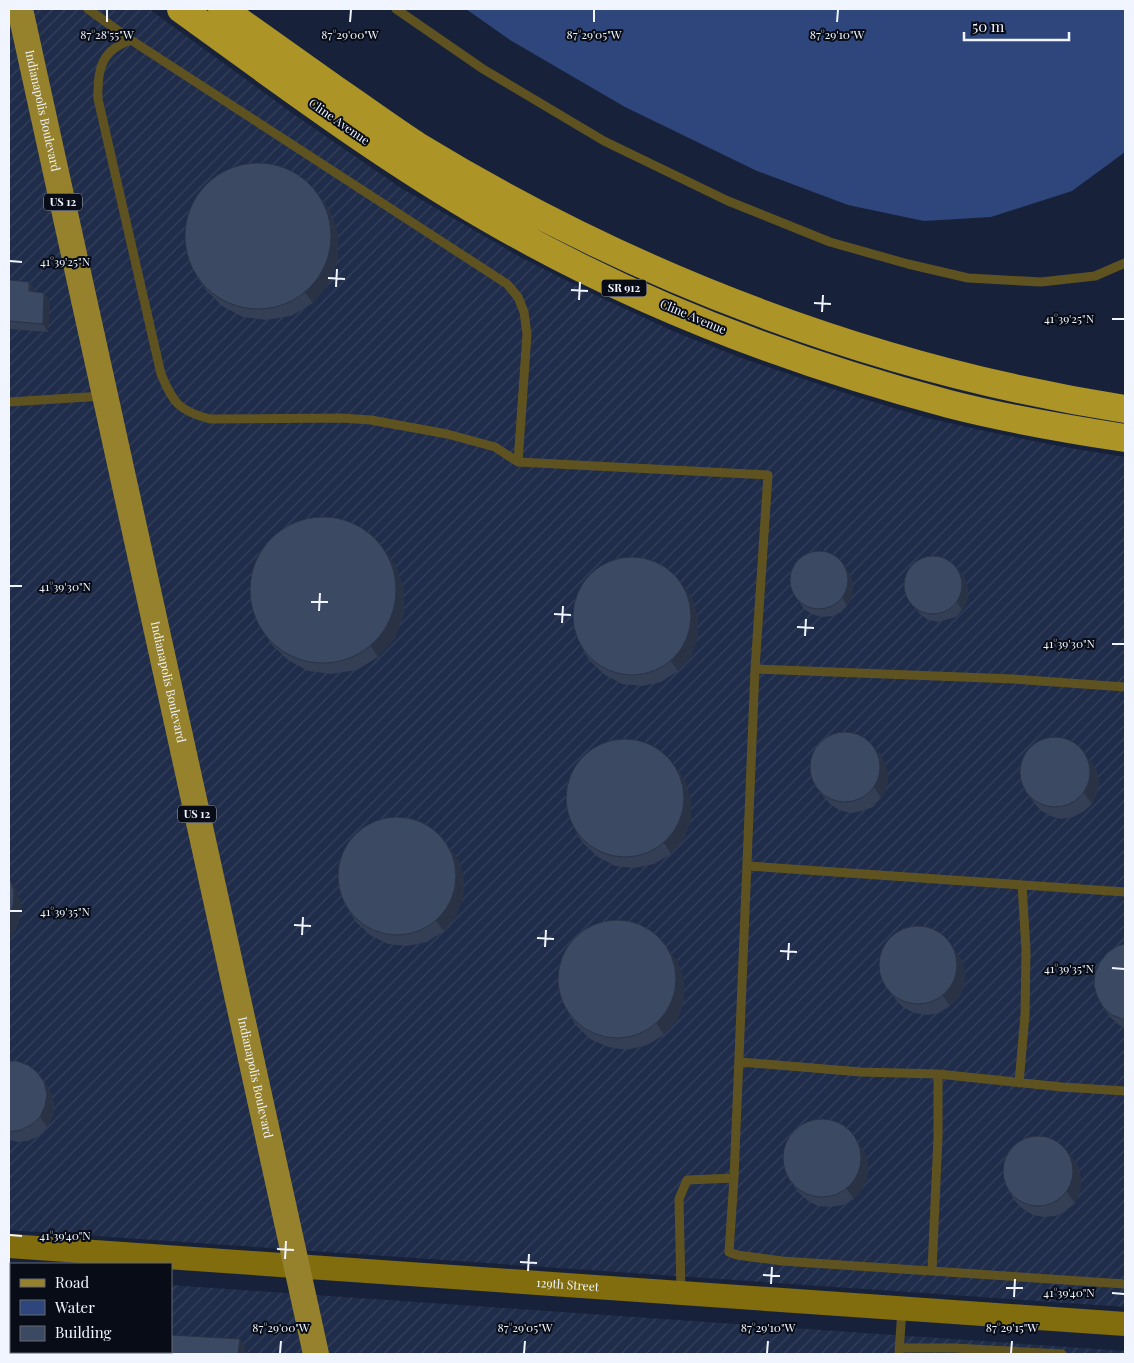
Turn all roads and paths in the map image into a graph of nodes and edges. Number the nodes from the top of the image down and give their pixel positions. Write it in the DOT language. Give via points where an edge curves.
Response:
graph roads {
  1 [pos="20,9"];
  2 [pos="88,9"];
  3 [pos="181,9"];
  4 [pos="222,9"];
  5 [pos="396,9"];
  6 [pos="131,40"];
  7 [pos="1125,263"];
  8 [pos="106,396"];
  9 [pos="9,402"];
  10 [pos="1125,409"];
  11 [pos="1125,438"];
  12 [pos="518,462"];
  13 [pos="755,669"];
  14 [pos="1125,687"];
  15 [pos="748,866"];
  16 [pos="1022,885"];
  17 [pos="1125,892"];
  18 [pos="740,1062"];
  19 [pos="938,1074"];
  20 [pos="1018,1083"];
  21 [pos="1125,1091"];
  22 [pos="734,1178"];
  23 [pos="9,1246"];
  24 [pos="297,1267"];
  25 [pos="932,1270"];
  26 [pos="1125,1284"];
  27 [pos="681,1294"];
  28 [pos="902,1309"];
  29 [pos="1125,1324"];
  30 [pos="899,1351"];
  31 [pos="316,1354"];
  32 [pos="1062,1354"];
  1 -- 8 [label="main road, Indianapolis Boulevard / US 12"];
  2 -- 6 [label="lane"];
  3 -- 11 [label="highway, Cline Avenue / SR 912" via="325,113 432,184 538,246 628,289 754,342 827,368 951,404"];
  4 -- 10 [label="highway, Cline Avenue / SR 912" via="373,116 449,165 540,215 673,277 810,331 895,358 1030,392"];
  5 -- 7 [label="lane" via="483,69 604,141 728,201 830,242 968,278 1041,282 1095,276"];
  6 -- 12 [label="lane" via="508,284 524,312 527,334"];
  6 -- 12 [label="lane" via="117,45 105,57 97,76 98,99 161,374 178,405 192,414 210,419 370,420 447,434 494,447"];
  8 -- 9 [label="lane"];
  8 -- 24 [label="main road, Indianapolis Boulevard / US 12"];
  12 -- 13 [label="lane" via="768,475"];
  13 -- 14 [label="lane" via="1013,678"];
  13 -- 15 [label="lane"];
  15 -- 16 [label="lane"];
  15 -- 18 [label="lane"];
  16 -- 17 [label="lane"];
  16 -- 20 [label="lane" via="1026,950"];
  18 -- 19 [label="lane" via="861,1072"];
  18 -- 22 [label="lane"];
  19 -- 20 [label="lane"];
  19 -- 25 [label="lane"];
  20 -- 21 [label="lane"];
  22 -- 25 [label="lane" via="728,1252 782,1261"];
  22 -- 27 [label="lane" via="687,1180 679,1199"];
  23 -- 24 [label="main road, 129th Street"];
  24 -- 27 [label="main road, 129th Street"];
  24 -- 31 [label="main road, Indianapolis Boulevard / US 12"];
  25 -- 26 [label="lane"];
  27 -- 28 [label="main road, 129th Street"];
  28 -- 29 [label="main road, 129th Street"];
  28 -- 30 [label="lane"];
  30 -- 32 [label="lane" via="954,1348"];
}
